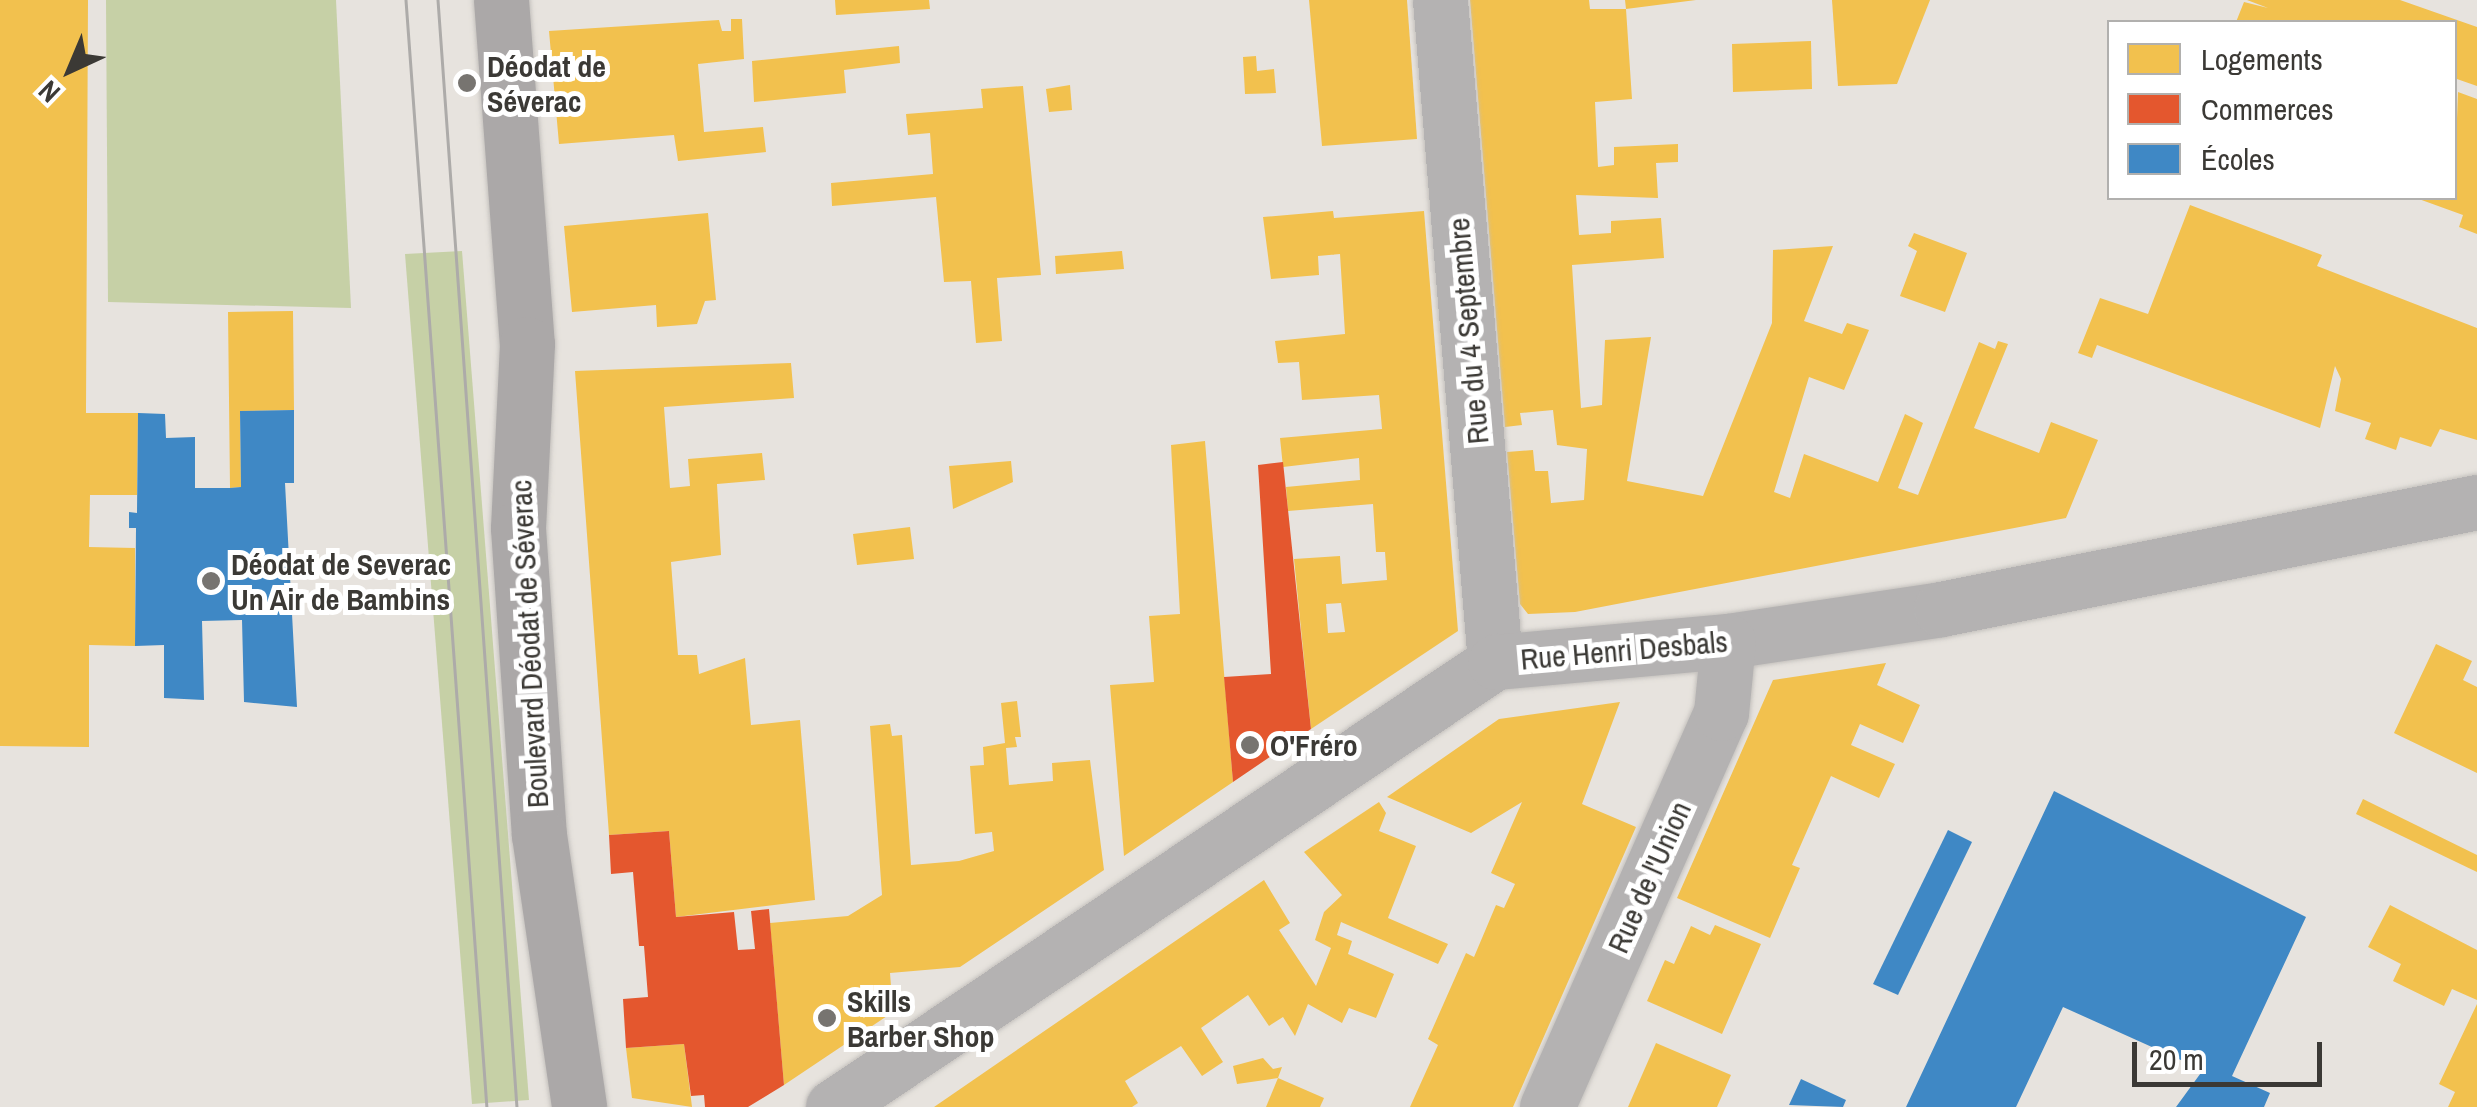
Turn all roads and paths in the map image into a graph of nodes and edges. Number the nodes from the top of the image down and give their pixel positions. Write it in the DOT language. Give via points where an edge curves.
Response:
graph roads {
  1 [pos="500,0"];
  2 [pos="1440,0"];
  3 [pos="2477,502"];
  4 [pos="1728,641"];
  5 [pos="1494,662"];
  6 [pos="579,1107"];
  7 [pos="833,1107"];
  8 [pos="1548,1107"];
  1 -- 6 [label="main road, Boulevard Déodat de Séverac" via="526,344 518,528 539,835"];
  2 -- 5 [label="street, Rue du 4 Septembre"];
  3 -- 4 [label="street, Rue Henri Desbals" via="1942,608"];
  4 -- 5 [label="street, Rue Henri Desbals"];
  4 -- 8 [label="street, Rue de l'Union" via="1721,713"];
  5 -- 7 [label="street, Rue Henri Desbals"];
}
